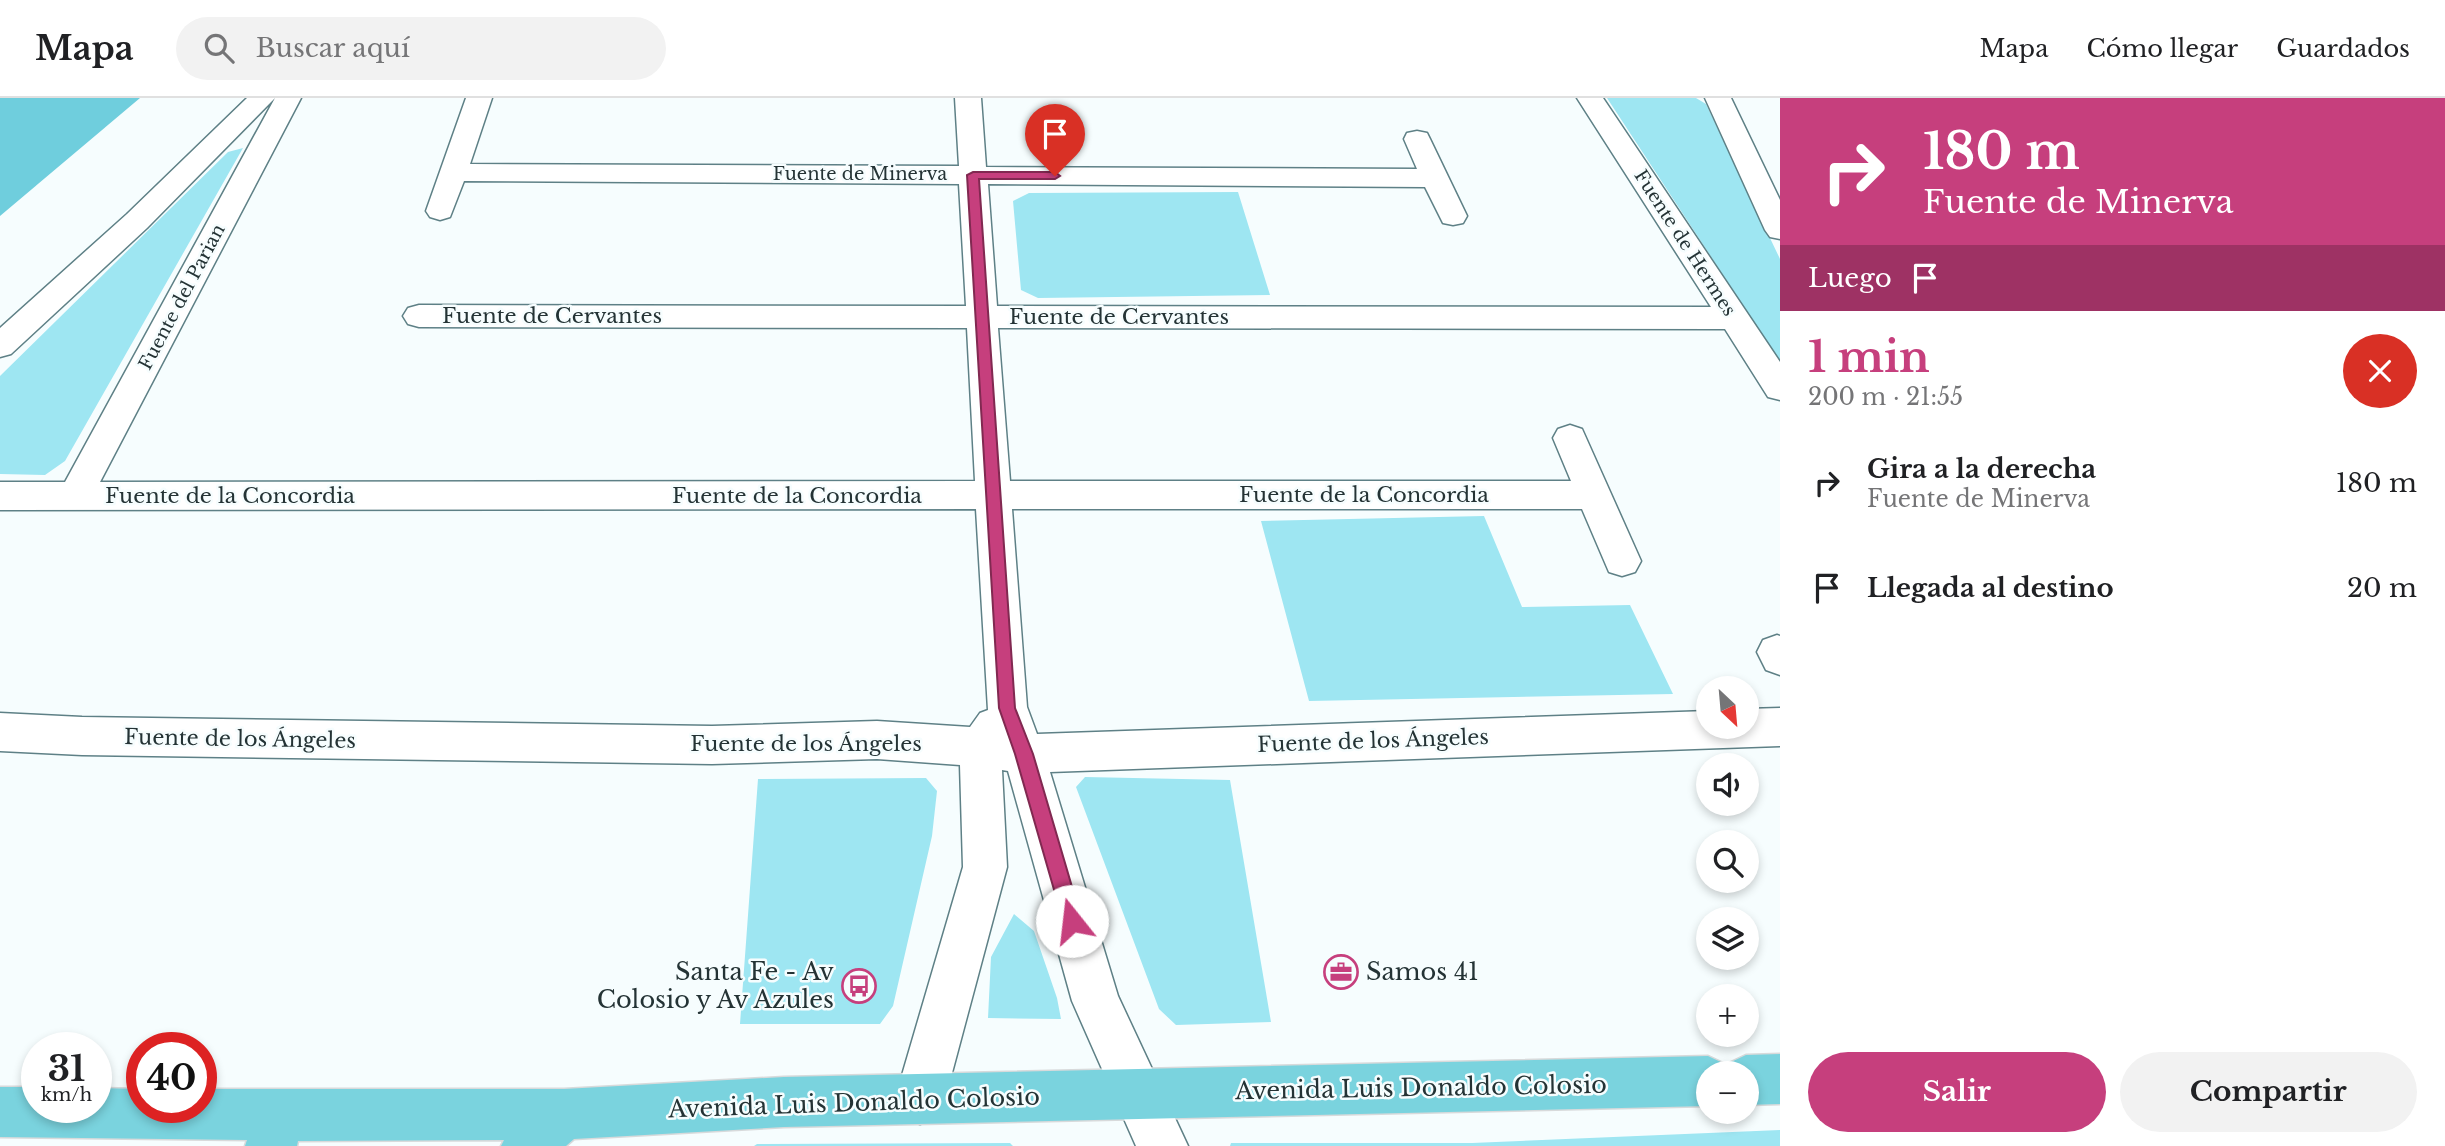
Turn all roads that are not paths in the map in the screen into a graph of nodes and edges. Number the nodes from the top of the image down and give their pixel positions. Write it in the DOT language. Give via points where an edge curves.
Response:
graph roads {
  1 [pos="262,98"];
  2 [pos="288,98"];
  3 [pos="479,98"];
  4 [pos="968,98"];
  5 [pos="1590,98"];
  6 [pos="1718,98"];
  7 [pos="1418,139"];
  8 [pos="453,172"];
  9 [pos="973,175"];
  10 [pos="1436,178"];
  11 [pos="440,211"];
  12 [pos="1453,216"];
  13 [pos="1780,230"];
  14 [pos="419,316"];
  15 [pos="982,317"];
  16 [pos="1735,318"];
  17 [pos="0,346"];
  18 [pos="1780,388"];
  19 [pos="1570,438"];
  20 [pos="1595,495"];
  21 [pos="0,496"];
  22 [pos="75,496"];
  23 [pos="993,496"];
  24 [pos="1622,561"];
  25 [pos="1007,708"];
  26 [pos="1780,727"];
  27 [pos="0,733"];
  28 [pos="979,747"];
  29 [pos="1024,754"];
  30 [pos="1780,1079"];
  31 [pos="1759,1080"];
  32 [pos="1696,1081"];
  33 [pos="1138,1096"];
  34 [pos="920,1099"];
  35 [pos="0,1112"];
  36 [pos="564,1114"];
  37 [pos="275,1131"];
  38 [pos="527,1146"];
  39 [pos="1162,1146"];
  1 -- 17 [label="street"];
  2 -- 22 [label="street, Fuente del Parian"];
  3 -- 8 [label="street"];
  4 -- 9 [label="street"];
  5 -- 16 [label="street, Fuente de Hermes"];
  6 -- 13 [label="street"];
  7 -- 10 [label="street"];
  8 -- 9 [label="street, Fuente de Minerva"];
  8 -- 11 [label="street"];
  9 -- 10 [label="street, Fuente de Minerva"];
  9 -- 15 [label="street"];
  10 -- 12 [label="street"];
  14 -- 15 [label="street, Fuente de Cervantes"];
  15 -- 16 [label="street, Fuente de Cervantes"];
  15 -- 23 [label="street"];
  16 -- 18 [label="street, Fuente de Hermes"];
  19 -- 20 [label="street"];
  20 -- 23 [label="street, Fuente de la Concordia"];
  20 -- 24 [label="street"];
  21 -- 22 [label="street, Fuente de la Concordia"];
  22 -- 23 [label="street, Fuente de la Concordia"];
  23 -- 25 [label="street"];
  25 -- 28 [label="street"];
  25 -- 29 [label="street"];
  26 -- 29 [label="street, Fuente de los Ángeles"];
  27 -- 28 [label="street, Fuente de los Ángeles" via="712,745 877,740"];
  28 -- 29 [label="street, Fuente de los Ángeles"];
  28 -- 34 [label="street" via="985,867"];
  29 -- 33 [label="street" via="1096,1001"];
  30 -- 31 [label="main road"];
  32 -- 33 [label="main road, Avenida Luis Donaldo Colosio"];
  33 -- 34 [label="main road, Avenida Luis Donaldo Colosio"];
  33 -- 39 [label="street"];
  34 -- 36 [label="main road, Avenida Luis Donaldo Colosio"];
  35 -- 37 [label="main road, Avenida Luis Donaldo Colosio"];
  36 -- 37 [label="main road, Avenida Luis Donaldo Colosio"];
  36 -- 38 [label="main road"];
}
